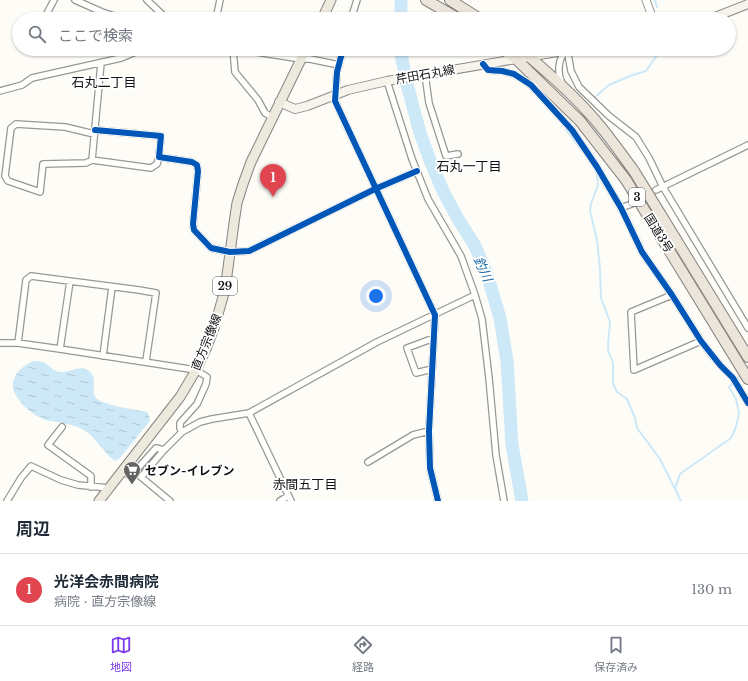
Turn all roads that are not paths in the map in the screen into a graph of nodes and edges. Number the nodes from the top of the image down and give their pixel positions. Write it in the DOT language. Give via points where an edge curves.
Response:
graph roads {
  1 [pos="54,0"];
  2 [pos="75,0"];
  3 [pos="147,0"];
  4 [pos="220,0"];
  5 [pos="331,0"];
  6 [pos="357,0"];
  7 [pos="426,0"];
  8 [pos="450,0"];
  9 [pos="646,0"];
  10 [pos="748,4"];
  11 [pos="48,12"];
  12 [pos="102,12"];
  13 [pos="160,12"];
  14 [pos="217,12"];
  15 [pos="325,12"];
  16 [pos="353,12"];
  17 [pos="447,12"];
  18 [pos="469,12"];
  19 [pos="650,12"];
  20 [pos="728,12"];
  21 [pos="126,56"];
  22 [pos="234,56"];
  23 [pos="282,56"];
  24 [pos="302,56"];
  25 [pos="341,56"];
  26 [pos="511,56"];
  27 [pos="529,56"];
  28 [pos="562,56"];
  29 [pos="568,56"];
  30 [pos="514,58"];
  31 [pos="301,59"];
  32 [pos="101,63"];
  33 [pos="483,64"];
  34 [pos="339,65"];
  35 [pos="425,74"];
  36 [pos="389,80"];
  37 [pos="566,89"];
  38 [pos="0,91"];
  39 [pos="335,95"];
  40 [pos="279,102"];
  41 [pos="272,117"];
  42 [pos="94,132"];
  43 [pos="748,145"];
  44 [pos="458,154"];
  45 [pos="159,157"];
  46 [pos="92,160"];
  47 [pos="417,171"];
  48 [pos="663,187"];
  49 [pos="375,189"];
  50 [pos="656,190"];
  51 [pos="634,202"];
  52 [pos="621,208"];
  53 [pos="230,252"];
  54 [pos="70,281"];
  55 [pos="112,287"];
  56 [pos="475,295"];
  57 [pos="672,295"];
  58 [pos="435,315"];
  59 [pos="748,328"];
  60 [pos="434,338"];
  61 [pos="701,341"];
  62 [pos="0,343"];
  63 [pos="18,343"];
  64 [pos="60,349"];
  65 [pos="746,354"];
  66 [pos="103,356"];
  67 [pos="146,362"];
  68 [pos="432,369"];
  69 [pos="196,370"];
  70 [pos="748,379"];
  71 [pos="748,403"];
  72 [pos="249,413"];
  73 [pos="62,427"];
  74 [pos="429,431"];
  75 [pos="182,432"];
  76 [pos="164,450"];
  77 [pos="368,462"];
  78 [pos="122,471"];
  79 [pos="91,487"];
  80 [pos="109,488"];
  81 [pos="290,499"];
  82 [pos="7,501"];
  83 [pos="99,501"];
  84 [pos="170,501"];
  85 [pos="280,501"];
  86 [pos="438,501"];
  87 [pos="504,501"];
  1 -- 11 [label="street"];
  2 -- 12 [label="street"];
  3 -- 13 [label="street"];
  4 -- 14 [label="street"];
  5 -- 15 [label="main road"];
  6 -- 16 [label="street"];
  7 -- 17 [label="highway"];
  8 -- 18 [label="highway"];
  9 -- 19 [label="street"];
  10 -- 20 [label="main road"];
  21 -- 32 [label="street"];
  22 -- 41 [label="street" via="235,72 265,113"];
  23 -- 31 [label="street"];
  24 -- 31 [label="main road, 直方宗像線 / 29"];
  25 -- 34 [label="street"];
  26 -- 30 [label="highway, 国道3号 / 3"];
  27 -- 30 [label="main road, 芹田石丸線"];
  27 -- 37 [label="highway, 国道3号 / 3"];
  28 -- 37 [label="street" via="560,79"];
  29 -- 48 [label="street" via="571,71 579,87 609,116 636,137"];
  30 -- 33 [label="main road, 芹田石丸線"];
  30 -- 70 [label="highway, 国道3号 / 3" via="580,121 626,180"];
  31 -- 34 [label="street" via="310,58"];
  31 -- 40 [label="main road, 直方宗像線 / 29"];
  32 -- 38 [label="street" via="32,78 22,85"];
  32 -- 42 [label="street"];
  33 -- 35 [label="main road, 芹田石丸線"];
  33 -- 52 [label="street" via="488,70 514,74 531,86 572,130 598,167"];
  34 -- 39 [label="street"];
  35 -- 36 [label="main road, 芹田石丸線"];
  35 -- 44 [label="street" via="429,103 446,156"];
  36 -- 39 [label="main road, 芹田石丸線"];
  36 -- 47 [label="street"];
  37 -- 65 [label="highway, 国道3号 / 3" via="589,113 634,171"];
  39 -- 40 [label="main road, 芹田石丸線" via="295,109"];
  39 -- 49 [label="street" via="335,101"];
  40 -- 41 [label="main road, 直方宗像線 / 29"];
  41 -- 53 [label="main road, 直方宗像線 / 29" via="251,162 237,203"];
  42 -- 45 [label="street" via="161,136"];
  42 -- 46 [label="street"];
  42 -- 46 [label="street" via="65,127 16,124 11,128 5,176 8,181 40,192 43,164 86,163"];
  43 -- 48 [label="street"];
  45 -- 46 [label="street" via="157,164 151,168"];
  45 -- 53 [label="street" via="192,162 196,166 198,171 194,230 211,248"];
  47 -- 49 [label="street"];
  47 -- 56 [label="street" via="428,199 461,256"];
  48 -- 50 [label="street"];
  48 -- 59 [label="street"];
  49 -- 53 [label="street" via="249,250"];
  49 -- 58 [label="street"];
  51 -- 52 [label="street"];
  52 -- 57 [label="street" via="642,252"];
  53 -- 69 [label="main road, 直方宗像線 / 29" via="221,306"];
  54 -- 55 [label="street"];
  54 -- 63 [label="street" via="31,276 26,280"];
  54 -- 64 [label="street"];
  55 -- 66 [label="street"];
  55 -- 67 [label="street" via="156,293"];
  56 -- 58 [label="street"];
  56 -- 87 [label="street" via="482,319 496,455"];
  57 -- 61 [label="street"];
  57 -- 61 [label="street" via="631,312 634,370"];
  58 -- 60 [label="street"];
  58 -- 72 [label="street" via="377,342"];
  60 -- 68 [label="street"];
  60 -- 68 [label="street" via="407,348 416,373"];
  61 -- 71 [label="street" via="733,378"];
  62 -- 63 [label="street"];
  63 -- 64 [label="street"];
  64 -- 66 [label="street"];
  66 -- 67 [label="street"];
  67 -- 69 [label="street"];
  68 -- 74 [label="street"];
  69 -- 75 [label="street" via="207,376 206,384 196,404 180,423"];
  69 -- 78 [label="main road, 直方宗像線 / 29" via="180,397"];
  72 -- 75 [label="street" via="200,422"];
  72 -- 81 [label="street"];
  73 -- 79 [label="street" via="48,445 91,476"];
  74 -- 77 [label="street" via="413,435"];
  74 -- 86 [label="street" via="430,468"];
  75 -- 76 [label="street"];
  76 -- 78 [label="street" via="156,448 131,476"];
  76 -- 84 [label="street" via="142,477"];
  78 -- 80 [label="main road, 直方宗像線 / 29"];
  79 -- 80 [label="street"];
  79 -- 82 [label="street" via="61,480 31,466"];
  80 -- 83 [label="main road, 直方宗像線 / 29"];
  81 -- 85 [label="street"];
}
